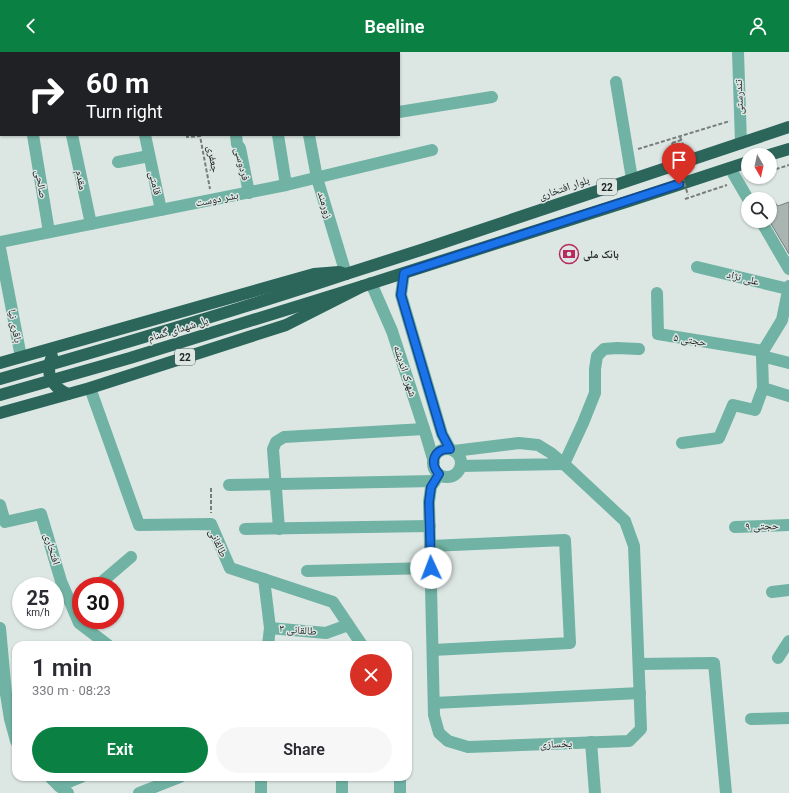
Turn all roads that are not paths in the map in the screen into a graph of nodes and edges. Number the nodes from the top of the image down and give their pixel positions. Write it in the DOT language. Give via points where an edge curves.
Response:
graph roads {
  1 [pos="738,52"];
  2 [pos="616,82"];
  3 [pos="492,96"];
  4 [pos="400,112"];
  5 [pos="789,127"];
  6 [pos="33,136"];
  7 [pos="72,136"];
  8 [pos="145,136"];
  9 [pos="236,136"];
  10 [pos="278,136"];
  11 [pos="309,136"];
  12 [pos="741,142"];
  13 [pos="789,149"];
  14 [pos="432,150"];
  15 [pos="777,153"];
  16 [pos="149,156"];
  17 [pos="118,162"];
  18 [pos="741,164"];
  19 [pos="730,168"];
  20 [pos="317,178"];
  21 [pos="632,179"];
  22 [pos="286,185"];
  23 [pos="744,192"];
  24 [pos="249,193"];
  25 [pos="161,210"];
  26 [pos="91,224"];
  27 [pos="765,228"];
  28 [pos="49,232"];
  29 [pos="0,242"];
  30 [pos="0,248"];
  31 [pos="698,267"];
  32 [pos="789,269"];
  33 [pos="404,273"];
  34 [pos="346,274"];
  35 [pos="367,284"];
  36 [pos="789,288"];
  37 [pos="657,293"];
  38 [pos="785,321"];
  39 [pos="62,345"];
  40 [pos="639,349"];
  41 [pos="763,354"];
  42 [pos="21,357"];
  43 [pos="0,363"];
  44 [pos="789,363"];
  45 [pos="0,379"];
  46 [pos="426,381"];
  47 [pos="410,386"];
  48 [pos="90,388"];
  49 [pos="763,388"];
  50 [pos="68,394"];
  51 [pos="0,395"];
  52 [pos="789,396"];
  53 [pos="0,413"];
  54 [pos="424,429"];
  55 [pos="682,444"];
  56 [pos="452,450"];
  57 [pos="434,462"];
  58 [pos="564,464"];
  59 [pos="461,466"];
  60 [pos="437,478"];
  61 [pos="275,484"];
  62 [pos="229,485"];
  63 [pos="0,505"];
  64 [pos="789,525"];
  65 [pos="430,526"];
  66 [pos="735,527"];
  67 [pos="245,529"];
  68 [pos="279,529"];
  69 [pos="430,546"];
  70 [pos="131,557"];
  71 [pos="431,568"];
  72 [pos="307,571"];
  73 [pos="108,577"];
  74 [pos="264,579"];
  75 [pos="789,590"];
  76 [pos="772,592"];
  77 [pos="72,596"];
  78 [pos="348,625"];
  79 [pos="0,628"];
  80 [pos="270,628"];
  81 [pos="87,629"];
  82 [pos="103,641"];
  83 [pos="268,641"];
  84 [pos="359,641"];
  85 [pos="789,641"];
  86 [pos="433,650"];
  87 [pos="778,658"];
  88 [pos="639,664"];
  89 [pos="640,693"];
  90 [pos="434,703"];
  91 [pos="789,718"];
  92 [pos="751,719"];
  93 [pos="12,726"];
  94 [pos="591,742"];
  95 [pos="54,781"];
  96 [pos="76,781"];
  97 [pos="170,781"];
  98 [pos="261,781"];
  99 [pos="342,781"];
  100 [pos="400,781"];
  101 [pos="64,790"];
  102 [pos="139,793"];
  103 [pos="261,793"];
  104 [pos="342,793"];
  105 [pos="400,793"];
  106 [pos="595,793"];
  107 [pos="726,793"];
  1 -- 12 [label="street, تندرستی"];
  2 -- 21 [label="street"];
  3 -- 4 [label="street"];
  5 -- 12 [label="highway, بلوار افتخاری / 22"];
  6 -- 28 [label="street, صالحی"];
  7 -- 26 [label="street, مقدم"];
  8 -- 16 [label="street, قامتی"];
  9 -- 24 [label="street, فردوسی"];
  10 -- 22 [label="street"];
  11 -- 20 [label="street, زورمند"];
  12 -- 21 [label="highway, بلوار افتخاری / 22"];
  13 -- 15 [label="highway"];
  14 -- 20 [label="street, بشر دوست"];
  16 -- 17 [label="street, قامتی"];
  16 -- 25 [label="street, قامتی"];
  18 -- 19 [label="highway, 22"];
  19 -- 23 [label="street"];
  19 -- 33 [label="highway, 22"];
  20 -- 22 [label="street, بشر دوست"];
  20 -- 34 [label="street, زورمند"];
  21 -- 34 [label="highway, بلوار افتخاری / 22"];
  22 -- 24 [label="street, بشر دوست"];
  24 -- 25 [label="street, بشر دوست"];
  25 -- 26 [label="street, بشر دوست"];
  26 -- 28 [label="street, بشر دوست"];
  27 -- 32 [label="street"];
  28 -- 29 [label="street, بشر دوست"];
  30 -- 42 [label="street, باقری نیا"];
  31 -- 36 [label="street, علی نژاد"];
  33 -- 35 [label="highway, 22"];
  33 -- 46 [label="street, شهرک اندیشه" via="401,295"];
  34 -- 39 [label="highway, 22" via="314,274"];
  34 -- 45 [label="highway, پل شهدای گمنام, bridge"];
  35 -- 47 [label="street, شهرک اندیشه" via="392,331"];
  35 -- 48 [label="highway, 22" via="286,324"];
  35 -- 51 [label="highway, پل شهدای گمنام, bridge" via="137,356"];
  36 -- 38 [label="street"];
  37 -- 41 [label="street, حجتی ۵" via="658,334"];
  38 -- 41 [label="street"];
  39 -- 42 [label="highway, 22"];
  39 -- 50 [label="highway" via="52,355 49,368 54,384"];
  40 -- 58 [label="street" via="604,349 597,356 594,392"];
  41 -- 44 [label="street"];
  41 -- 49 [label="street"];
  42 -- 43 [label="highway, 22"];
  46 -- 47 [label="street"];
  46 -- 56 [label="street, شهرک اندیشه" via="442,434"];
  47 -- 54 [label="street, شهرک اندیشه"];
  48 -- 50 [label="highway, 22"];
  48 -- 74 [label="street, طالقانی" via="139,525 211,524 230,568"];
  49 -- 52 [label="street"];
  49 -- 55 [label="street" via="755,410 733,405 719,438"];
  50 -- 53 [label="highway, 22"];
  54 -- 57 [label="street, شهرک اندیشه"];
  54 -- 61 [label="street" via="284,437 276,442 272,449"];
  56 -- 57 [label="street" via="441,450"];
  56 -- 58 [label="street, یخسازی" via="519,443 538,445"];
  56 -- 59 [label="street" via="458,453"];
  57 -- 60 [label="street"];
  58 -- 59 [label="street"];
  58 -- 88 [label="street, یخسازی" via="625,521 634,546"];
  59 -- 60 [label="street" via="453,475"];
  60 -- 61 [label="street"];
  60 -- 65 [label="street, یخسازی" via="431,487"];
  61 -- 62 [label="street"];
  61 -- 68 [label="street"];
  63 -- 77 [label="street, افتخاری" via="4,522 40,514 61,581"];
  64 -- 66 [label="street, حجتی ۹"];
  65 -- 68 [label="street"];
  65 -- 69 [label="street, یخسازی"];
  67 -- 68 [label="street"];
  69 -- 71 [label="street, یخسازی"];
  69 -- 86 [label="street" via="565,540 570,642"];
  70 -- 73 [label="street"];
  71 -- 72 [label="street"];
  71 -- 86 [label="street, یخسازی"];
  74 -- 78 [label="street, طالقانی" via="332,602"];
  74 -- 80 [label="street"];
  75 -- 76 [label="street"];
  78 -- 80 [label="street, طالقانی ۳" via="326,633"];
  78 -- 84 [label="street, طالقانی"];
  79 -- 93 [label="street" via="6,694"];
  80 -- 83 [label="street"];
  81 -- 82 [label="street, افتخاری"];
  85 -- 87 [label="street"];
  86 -- 90 [label="street, یخسازی"];
  88 -- 89 [label="street, یخسازی"];
  88 -- 107 [label="street" via="714,662"];
  89 -- 90 [label="street"];
  89 -- 94 [label="street, یخسازی" via="641,729 629,741"];
  90 -- 94 [label="street, یخسازی" via="439,733 448,741 468,748"];
  91 -- 92 [label="street"];
  94 -- 106 [label="street"];
  95 -- 101 [label="street"];
  96 -- 101 [label="street"];
  97 -- 102 [label="street"];
  98 -- 103 [label="street"];
  99 -- 104 [label="street"];
  100 -- 105 [label="street"];
}
